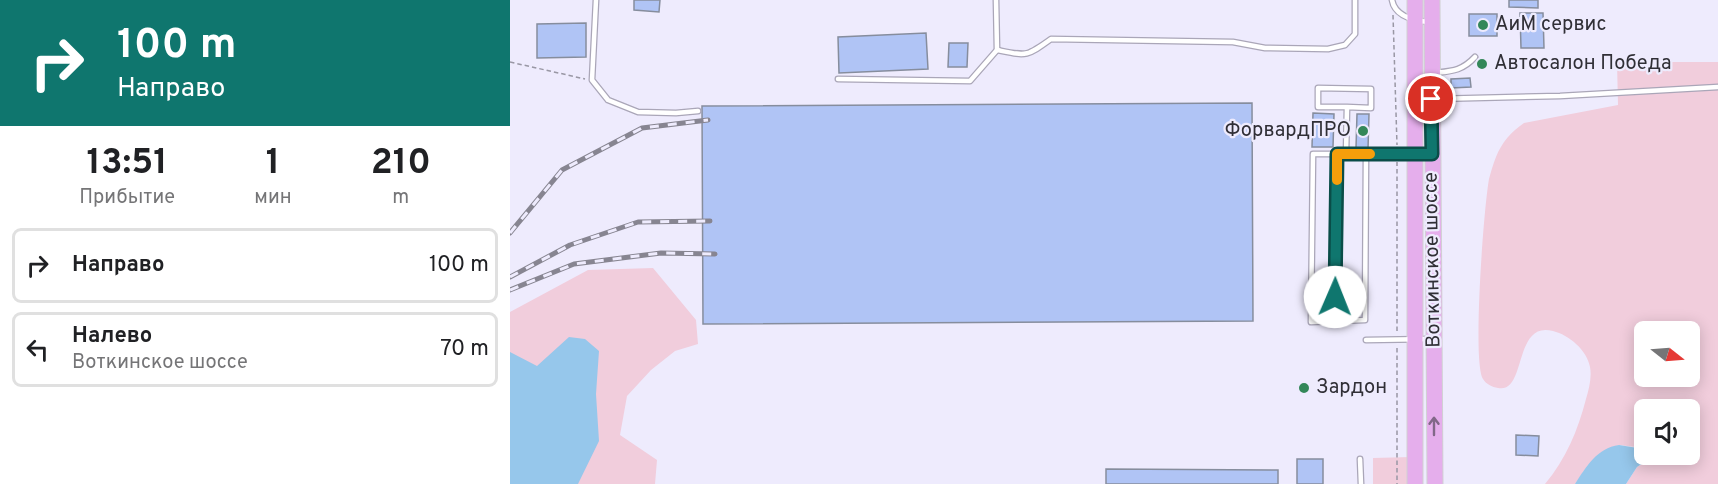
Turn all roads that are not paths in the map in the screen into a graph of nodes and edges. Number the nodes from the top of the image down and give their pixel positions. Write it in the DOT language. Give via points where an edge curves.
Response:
graph roads {
  1 [pos="596,0"];
  2 [pos="996,0"];
  3 [pos="1355,0"];
  4 [pos="1415,0"];
  5 [pos="1432,0"];
  6 [pos="1392,3"];
  7 [pos="1415,21"];
  8 [pos="1432,22"];
  9 [pos="997,50"];
  10 [pos="1475,57"];
  11 [pos="1432,73"];
  12 [pos="838,79"];
  13 [pos="1718,87"];
  14 [pos="1431,99"];
  15 [pos="1347,107"];
  16 [pos="698,111"];
  17 [pos="1337,154"];
  18 [pos="1346,154"];
  19 [pos="1366,154"];
  20 [pos="1415,154"];
  21 [pos="1432,154"];
  22 [pos="1335,321"];
  23 [pos="1415,339"];
  24 [pos="1434,339"];
  25 [pos="1366,340"];
  26 [pos="1360,459"];
  27 [pos="1361,484"];
  28 [pos="1415,484"];
  29 [pos="1435,484"];
  1 -- 16 [label="lane" via="592,80 608,100 638,112"];
  2 -- 9 [label="lane"];
  3 -- 9 [label="lane" via="1355,34 1345,45 1328,49 1265,48 1233,42 1051,39 1020,55"];
  4 -- 7 [label="main road, Воткинское шоссе"];
  5 -- 8 [label="main road, Воткинское шоссе"];
  6 -- 7 [label="lane"];
  7 -- 8 [label="lane"];
  7 -- 20 [label="main road, Воткинское шоссе"];
  8 -- 11 [label="main road, Воткинское шоссе"];
  9 -- 12 [label="lane" via="970,81"];
  10 -- 11 [label="lane" via="1456,70"];
  11 -- 14 [label="main road, Воткинское шоссе"];
  13 -- 14 [label="lane"];
  14 -- 21 [label="main road, Воткинское шоссе"];
  15 -- 15 [label="lane" via="1318,107 1318,88 1371,89 1371,108"];
  15 -- 18 [label="lane"];
  17 -- 18 [label="lane"];
  17 -- 22 [label="lane"];
  17 -- 22 [label="lane" via="1313,154 1311,322"];
  18 -- 19 [label="lane"];
  19 -- 20 [label="lane"];
  19 -- 22 [label="lane" via="1365,320"];
  20 -- 21 [label="lane"];
  20 -- 23 [label="main road, Воткинское шоссе"];
  21 -- 24 [label="main road, Воткинское шоссе"];
  23 -- 24 [label="lane"];
  23 -- 25 [label="lane"];
  23 -- 28 [label="main road, Воткинское шоссе"];
  29 -- 24 [label="main road, Воткинское шоссе, one-way"];
  26 -- 27 [label="lane"];
}
